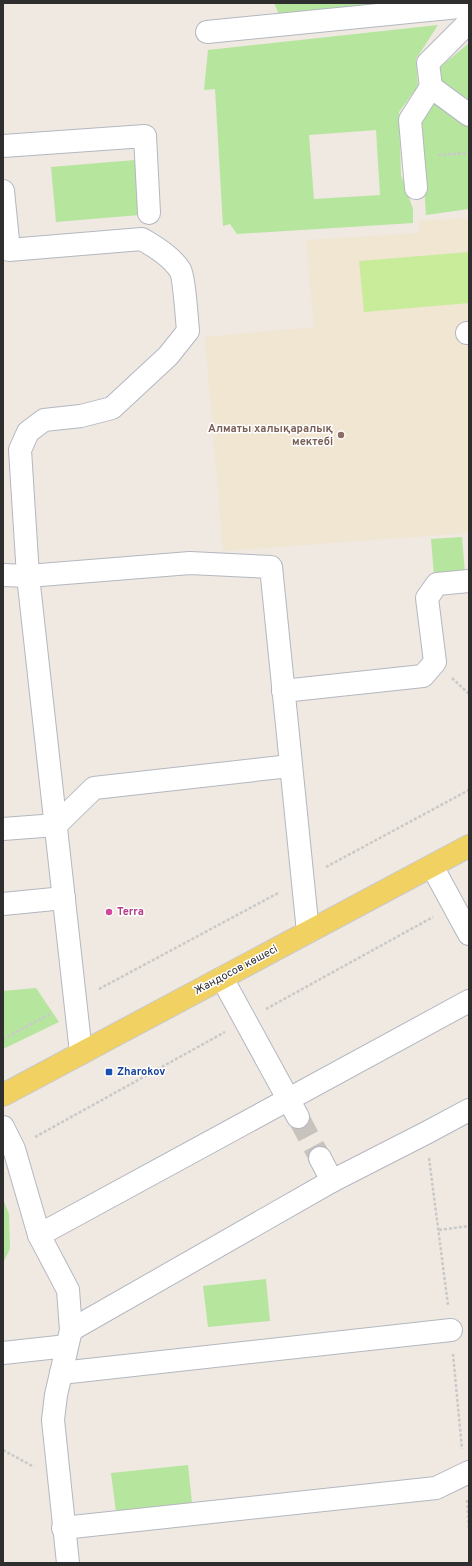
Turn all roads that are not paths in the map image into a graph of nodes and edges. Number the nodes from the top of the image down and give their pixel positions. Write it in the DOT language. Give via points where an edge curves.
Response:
graph roads {
  1 [pos="469,6"];
  2 [pos="469,22"];
  3 [pos="207,32"];
  4 [pos="431,87"];
  5 [pos="469,115"];
  6 [pos="3,146"];
  7 [pos="416,188"];
  8 [pos="3,191"];
  9 [pos="149,213"];
  10 [pos="3,575"];
  11 [pos="28,576"];
  12 [pos="469,581"];
  13 [pos="283,691"];
  14 [pos="290,766"];
  15 [pos="56,825"];
  16 [pos="3,829"];
  17 [pos="469,846"];
  18 [pos="432,866"];
  19 [pos="64,898"];
  20 [pos="3,904"];
  21 [pos="308,932"];
  22 [pos="469,934"];
  23 [pos="222,978"];
  24 [pos="469,1001"];
  25 [pos="81,1054"];
  26 [pos="3,1095"];
  27 [pos="293,1108"];
  28 [pos="469,1110"];
  29 [pos="3,1127"];
  30 [pos="320,1158"];
  31 [pos="332,1181"];
  32 [pos="39,1235"];
  33 [pos="451,1330"];
  34 [pos="69,1338"];
  35 [pos="3,1353"];
  36 [pos="60,1372"];
  37 [pos="469,1472"];
  38 [pos="63,1528"];
  39 [pos="68,1563"];
  1 -- 3 [label="lane"];
  2 -- 4 [label="lane" via="428,62"];
  4 -- 5 [label="lane"];
  4 -- 7 [label="lane" via="410,120"];
  6 -- 9 [label="lane" via="145,136"];
  8 -- 11 [label="lane" via="9,250 142,239 158,249 181,271 188,331 168,356 112,408 81,416 44,420 28,432 20,450"];
  10 -- 11 [label="lane"];
  11 -- 13 [label="lane" via="190,563 271,568"];
  11 -- 15 [label="lane"];
  12 -- 13 [label="lane" via="437,584 427,598 435,662 423,676"];
  13 -- 14 [label="lane"];
  14 -- 15 [label="lane" via="94,788"];
  14 -- 21 [label="lane"];
  15 -- 16 [label="lane"];
  15 -- 19 [label="lane"];
  17 -- 18 [label="main road, Жандосов көшесі"];
  18 -- 21 [label="main road, Жандосов көшесі"];
  18 -- 22 [label="lane"];
  19 -- 20 [label="lane"];
  19 -- 25 [label="lane"];
  21 -- 23 [label="main road, Жандосов көшесі"];
  23 -- 25 [label="main road, Жандосов көшесі"];
  23 -- 27 [label="lane"];
  24 -- 27 [label="lane"];
  25 -- 26 [label="main road, Жандосов көшесі"];
  27 -- 32 [label="lane"];
  28 -- 31 [label="lane"];
  29 -- 32 [label="lane" via="14,1149"];
  30 -- 31 [label="lane"];
  31 -- 34 [label="lane"];
  32 -- 34 [label="lane" via="68,1290"];
  33 -- 36 [label="lane"];
  34 -- 35 [label="lane"];
  34 -- 36 [label="lane"];
  36 -- 38 [label="lane" via="53,1420"];
  37 -- 38 [label="lane" via="436,1488"];
  38 -- 39 [label="lane"];
}
